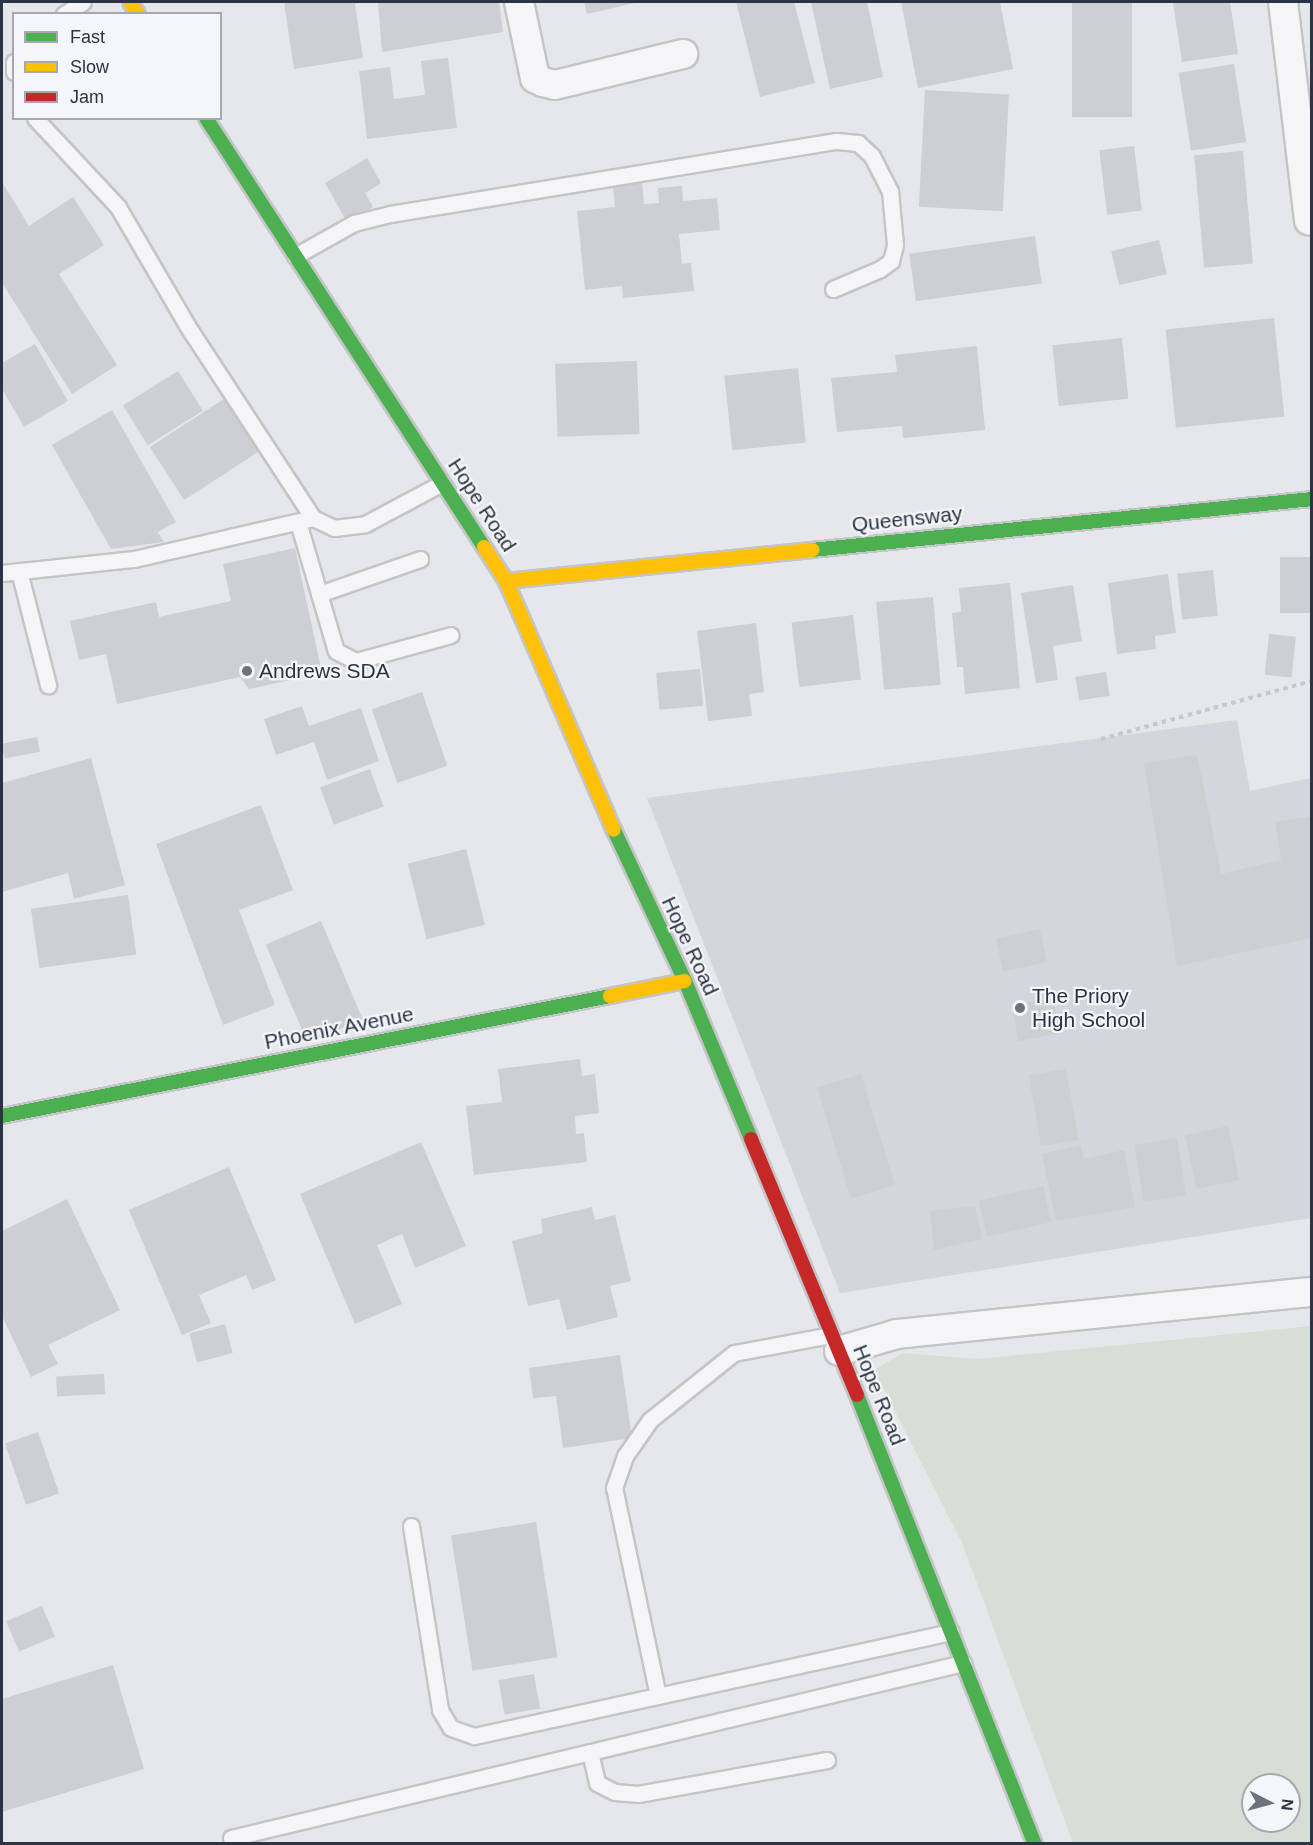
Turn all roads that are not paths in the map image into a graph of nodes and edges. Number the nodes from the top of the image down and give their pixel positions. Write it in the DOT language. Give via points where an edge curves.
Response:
graph roads {
  1 [pos="83,2"];
  2 [pos="519,2"];
  3 [pos="1283,2"];
  4 [pos="67,12"];
  5 [pos="683,54"];
  6 [pos="37,120"];
  7 [pos="207,120"];
  8 [pos="1309,220"];
  9 [pos="295,256"];
  10 [pos="833,289"];
  11 [pos="442,483"];
  12 [pos="1311,499"];
  13 [pos="305,520"];
  14 [pos="420,559"];
  15 [pos="19,571"];
  16 [pos="2,573"];
  17 [pos="506,581"];
  18 [pos="319,594"];
  19 [pos="452,635"];
  20 [pos="48,685"];
  21 [pos="685,981"];
  22 [pos="2,1116"];
  23 [pos="1311,1292"];
  24 [pos="835,1343"];
  25 [pos="411,1526"];
  26 [pos="951,1632"];
  27 [pos="963,1663"];
  28 [pos="658,1696"];
  29 [pos="590,1752"];
  30 [pos="827,1760"];
  31 [pos="231,1838"];
  32 [pos="1035,1844"];
  1 -- 4 [label="lane"];
  2 -- 5 [label="street" via="535,78 543,82 555,84"];
  3 -- 8 [label="street"];
  6 -- 13 [label="lane" via="118,207"];
  7 -- 9 [label="main road, Hope Road"];
  9 -- 10 [label="lane" via="354,224 390,213 836,141 858,143 872,156 890,191 895,245 891,261 880,269"];
  9 -- 11 [label="main road, Hope Road"];
  11 -- 13 [label="lane" via="365,524 334,528"];
  11 -- 17 [label="main road, Hope Road"];
  12 -- 17 [label="main road, Queensway"];
  13 -- 15 [label="lane" via="134,560"];
  13 -- 18 [label="lane"];
  14 -- 18 [label="lane"];
  15 -- 16 [label="lane"];
  15 -- 20 [label="lane"];
  17 -- 21 [label="main road, Hope Road" via="616,835"];
  18 -- 19 [label="lane" via="336,651 356,661"];
  21 -- 22 [label="main road, Phoenix Avenue"];
  21 -- 24 [label="main road, Hope Road"];
  23 -- 24 [label="street"];
  24 -- 26 [label="main road, Hope Road"];
  24 -- 28 [label="lane" via="734,1353 650,1420 625,1456 614,1488"];
  25 -- 28 [label="lane" via="440,1710 452,1728 474,1736"];
  26 -- 27 [label="main road, Hope Road"];
  26 -- 28 [label="lane"];
  27 -- 29 [label="lane"];
  27 -- 32 [label="main road, Hope Road"];
  29 -- 30 [label="lane" via="597,1783 615,1792 638,1794"];
  29 -- 31 [label="lane"];
}
